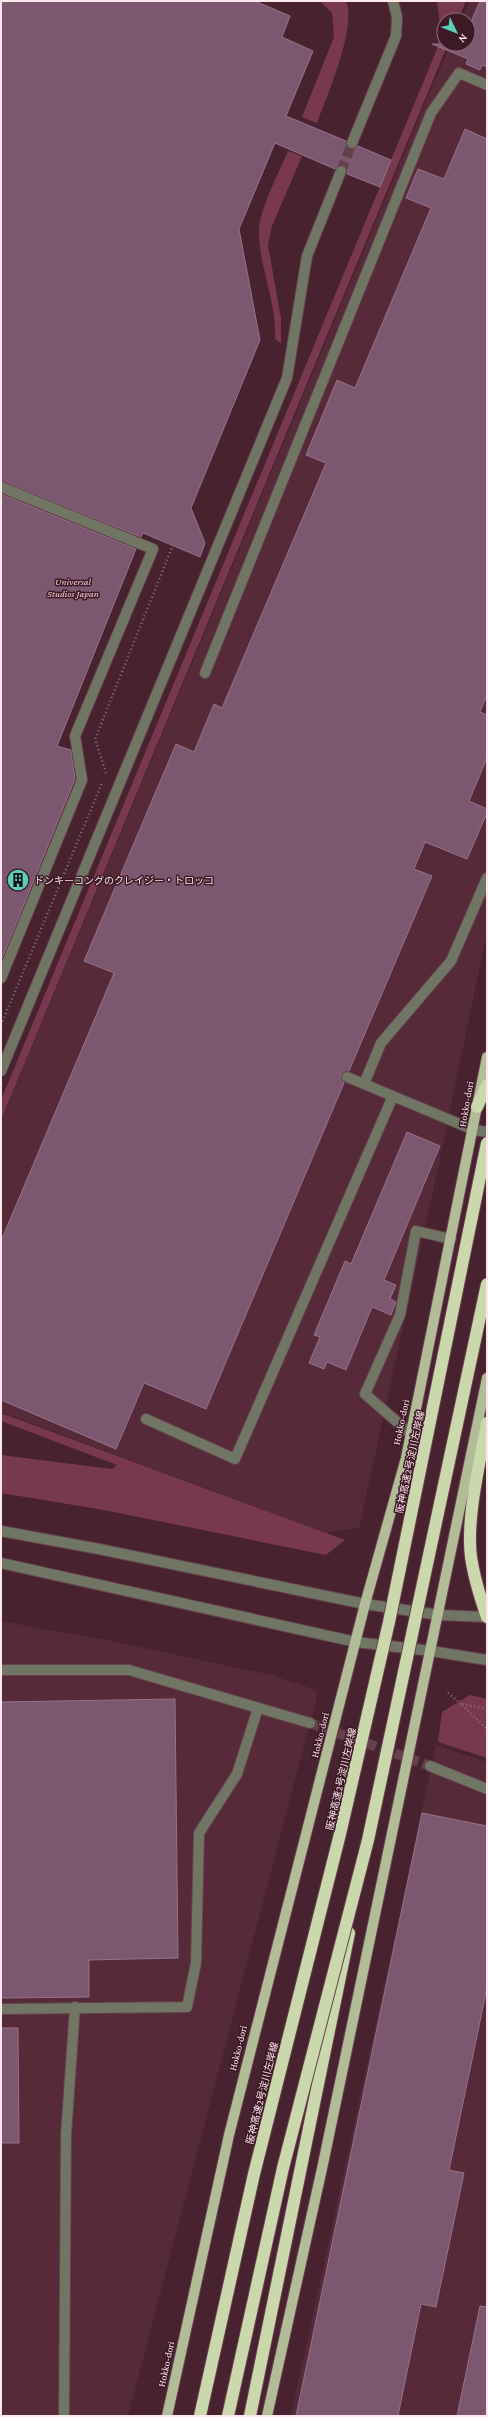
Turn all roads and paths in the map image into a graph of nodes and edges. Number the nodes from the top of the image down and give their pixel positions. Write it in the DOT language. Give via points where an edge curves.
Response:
graph roads {
  1 [pos="393,1"];
  2 [pos="487,85"];
  3 [pos="352,143"];
  4 [pos="341,171"];
  5 [pos="1,487"];
  6 [pos="204,673"];
  7 [pos="487,878"];
  8 [pos="1,978"];
  9 [pos="487,1057"];
  10 [pos="1,1071"];
  11 [pos="347,1077"];
  12 [pos="364,1084"];
  13 [pos="487,1085"];
  14 [pos="393,1096"];
  15 [pos="477,1107"];
  16 [pos="474,1130"];
  17 [pos="487,1132"];
  18 [pos="487,1142"];
  19 [pos="451,1240"];
  20 [pos="487,1284"];
  21 [pos="487,1378"];
  22 [pos="146,1419"];
  23 [pos="487,1423"];
  24 [pos="411,1434"];
  25 [pos="1,1531"];
  26 [pos="1,1563"];
  27 [pos="365,1604"];
  28 [pos="439,1615"];
  29 [pos="487,1617"];
  30 [pos="356,1642"];
  31 [pos="431,1651"];
  32 [pos="487,1660"];
  33 [pos="1,1670"];
  34 [pos="448,1693"];
  35 [pos="460,1704"];
  36 [pos="258,1708"];
  37 [pos="487,1709"];
  38 [pos="310,1723"];
  39 [pos="487,1729"];
  40 [pos="430,1766"];
  41 [pos="487,1789"];
  42 [pos="368,1840"];
  43 [pos="76,2007"];
  44 [pos="1,2009"];
  45 [pos="64,2416"];
  46 [pos="167,2416"];
  47 [pos="200,2416"];
  48 [pos="228,2416"];
  49 [pos="250,2416"];
  50 [pos="267,2416"];
  1 -- 3 [label="street" via="397,17 396,36"];
  2 -- 6 [label="street" via="459,73 431,113"];
  4 -- 10 [label="street" via="307,256 287,378"];
  5 -- 8 [label="street" via="153,549 75,736 82,780"];
  7 -- 12 [label="street" via="451,961 381,1042"];
  9 -- 15 [label="main road, Hokko-dori"];
  11 -- 12 [label="street"];
  12 -- 14 [label="street"];
  13 -- 15 [label="highway"];
  14 -- 16 [label="street"];
  14 -- 22 [label="street" via="235,1459"];
  15 -- 16 [label="main road, Hokko-dori"];
  16 -- 17 [label="street"];
  16 -- 19 [label="main road, Hokko-dori"];
  18 -- 47 [label="highway, 阪神高速2号淀川左岸線, bridge" via="432,1421 384,1644 340,1834 254,2174"];
  19 -- 24 [label="main road, Hokko-dori"];
  19 -- 24 [label="street" via="416,1231 400,1315 365,1394"];
  20 -- 42 [label="highway, bridge"];
  21 -- 28 [label="main road"];
  23 -- 29 [label="highway" via="477,1480 471,1556 477,1589"];
  24 -- 27 [label="main road, Hokko-dori"];
  25 -- 27 [label="street"];
  26 -- 30 [label="street"];
  27 -- 28 [label="street"];
  27 -- 30 [label="main road, Hokko-dori"];
  28 -- 29 [label="street"];
  28 -- 31 [label="main road"];
  30 -- 31 [label="street"];
  30 -- 46 [label="main road, Hokko-dori" via="229,2135"];
  31 -- 32 [label="street"];
  31 -- 50 [label="main road" via="325,2156"];
  33 -- 36 [label="street" via="129,1670"];
  34 -- 35 [label="path"];
  35 -- 37 [label="path"];
  35 -- 39 [label="path"];
  36 -- 38 [label="street"];
  36 -- 43 [label="street" via="238,1774 199,1833 196,1962 186,2007"];
  40 -- 41 [label="street"];
  42 -- 48 [label="highway, bridge" via="283,2168"];
  42 -- 49 [label="highway, bridge"];
  43 -- 44 [label="street"];
  43 -- 45 [label="street" via="66,2135"];
}
